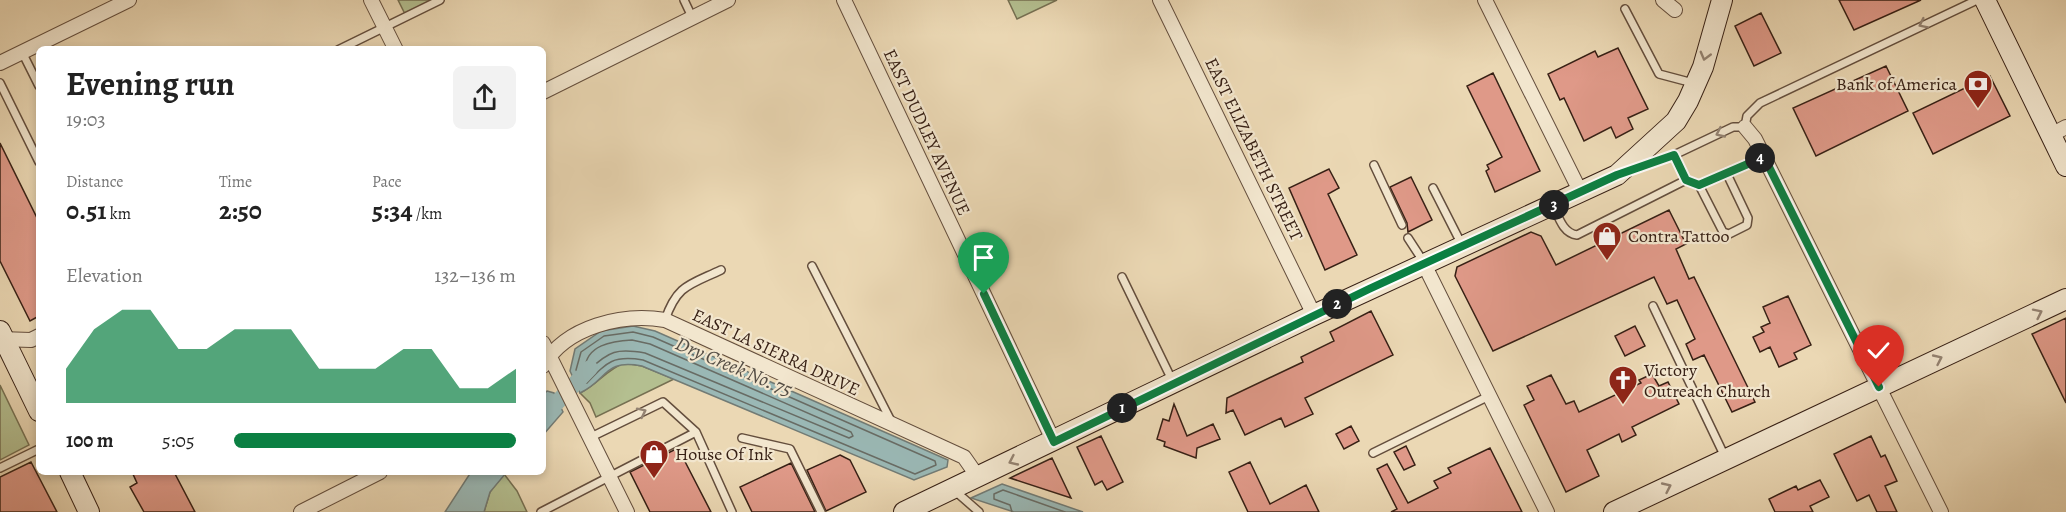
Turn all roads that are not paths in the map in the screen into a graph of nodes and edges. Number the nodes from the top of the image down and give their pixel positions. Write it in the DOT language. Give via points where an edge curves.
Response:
graph roads {
  1 [pos="129,0"];
  2 [pos="371,0"];
  3 [pos="440,0"];
  4 [pos="684,0"];
  5 [pos="728,0"];
  6 [pos="844,0"];
  7 [pos="1160,0"];
  8 [pos="1485,0"];
  9 [pos="1662,0"];
  10 [pos="1722,0"];
  11 [pos="1977,0"];
  12 [pos="1985,0"];
  13 [pos="1625,9"];
  14 [pos="1676,10"];
  15 [pos="693,19"];
  16 [pos="385,27"];
  17 [pos="346,46"];
  18 [pos="394,46"];
  19 [pos="22,52"];
  20 [pos="0,63"];
  21 [pos="36,80"];
  22 [pos="0,83"];
  23 [pos="1696,84"];
  24 [pos="546,91"];
  25 [pos="1745,127"];
  26 [pos="2058,131"];
  27 [pos="1674,155"];
  28 [pos="36,156"];
  29 [pos="1764,157"];
  30 [pos="1374,165"];
  31 [pos="2066,166"];
  32 [pos="1727,174"];
  33 [pos="1617,175"];
  34 [pos="1686,180"];
  35 [pos="1699,185"];
  36 [pos="1433,188"];
  37 [pos="1581,193"];
  38 [pos="1553,205"];
  39 [pos="1402,225"];
  40 [pos="1408,238"];
  41 [pos="1463,247"];
  42 [pos="1424,264"];
  43 [pos="812,266"];
  44 [pos="721,270"];
  45 [pos="1122,277"];
  46 [pos="2066,299"];
  47 [pos="1653,306"];
  48 [pos="1314,315"];
  49 [pos="665,320"];
  50 [pos="1,336"];
  51 [pos="36,338"];
  52 [pos="546,354"];
  53 [pos="546,357"];
  54 [pos="1173,383"];
  55 [pos="1879,387"];
  56 [pos="1489,396"];
  57 [pos="36,405"];
  58 [pos="894,426"];
  59 [pos="696,432"];
  60 [pos="590,438"];
  61 [pos="742,438"];
  62 [pos="1054,442"];
  63 [pos="36,450"];
  64 [pos="1373,453"];
  65 [pos="1726,459"];
  66 [pos="0,468"];
  67 [pos="71,475"];
  68 [pos="374,475"];
  69 [pos="610,477"];
  70 [pos="977,478"];
  71 [pos="953,489"];
  72 [pos="977,511"];
  73 [pos="89,512"];
  74 [pos="301,512"];
  75 [pos="541,512"];
  76 [pos="627,512"];
  77 [pos="732,512"];
  78 [pos="821,512"];
  79 [pos="903,512"];
  80 [pos="1547,512"];
  81 [pos="1614,512"];
  82 [pos="1941,512"];
  1 -- 19 [label="street"];
  2 -- 16 [label="street"];
  3 -- 16 [label="lane"];
  4 -- 15 [label="lane"];
  5 -- 15 [label="street"];
  6 -- 62 [label="street, EAST DUDLEY AVENUE"];
  7 -- 48 [label="street, EAST ELIZABETH STREET"];
  8 -- 37 [label="street"];
  9 -- 14 [label="street"];
  10 -- 23 [label="main road, one-way"];
  11 -- 25 [label="lane, one-way" via="1760,103 1747,116"];
  12 -- 26 [label="main road"];
  13 -- 23 [label="lane" via="1659,74"];
  15 -- 24 [label="street"];
  16 -- 17 [label="lane"];
  16 -- 18 [label="street"];
  19 -- 20 [label="street"];
  19 -- 21 [label="lane"];
  22 -- 28 [label="lane"];
  23 -- 33 [label="main road" via="1676,121"];
  25 -- 27 [label="lane, one-way" via="1733,127"];
  25 -- 29 [label="street"];
  26 -- 31 [label="main road"];
  27 -- 33 [label="lane"];
  27 -- 34 [label="lane"];
  29 -- 32 [label="lane"];
  29 -- 55 [label="street"];
  30 -- 39 [label="lane"];
  32 -- 35 [label="lane"];
  32 -- 35 [label="lane" via="1748,218 1747,225 1729,234 1723,232"];
  33 -- 37 [label="main road"];
  34 -- 35 [label="lane"];
  34 -- 38 [label="lane" via="1577,236 1569,234"];
  36 -- 41 [label="lane"];
  37 -- 38 [label="main road"];
  38 -- 41 [label="main road"];
  40 -- 42 [label="lane"];
  41 -- 42 [label="main road"];
  42 -- 48 [label="main road"];
  42 -- 56 [label="street"];
  43 -- 58 [label="lane"];
  44 -- 49 [label="lane" via="686,286 675,296"];
  45 -- 54 [label="lane"];
  55 -- 46 [label="main road, one-way"];
  47 -- 65 [label="lane"];
  48 -- 54 [label="main road"];
  49 -- 52 [label="street, EAST LA SIERRA DRIVE" via="635,317 597,326"];
  49 -- 58 [label="street, EAST LA SIERRA DRIVE"];
  50 -- 51 [label="street"];
  50 -- 57 [label="main road"];
  53 -- 60 [label="street"];
  54 -- 62 [label="main road"];
  55 -- 65 [label="main road"];
  55 -- 82 [label="street"];
  56 -- 64 [label="lane"];
  56 -- 80 [label="street"];
  58 -- 70 [label="street, EAST LA SIERRA DRIVE" via="964,457"];
  60 -- 59 [label="lane, one-way" via="663,402"];
  59 -- 69 [label="lane"];
  59 -- 77 [label="lane"];
  60 -- 69 [label="street"];
  61 -- 78 [label="lane" via="790,449"];
  62 -- 70 [label="main road, one-way"];
  63 -- 66 [label="lane"];
  81 -- 65 [label="main road, one-way"];
  67 -- 73 [label="main road"];
  68 -- 74 [label="street"];
  69 -- 75 [label="lane"];
  69 -- 76 [label="street"];
  70 -- 71 [label="main road"];
  71 -- 72 [label="lane"];
  71 -- 79 [label="main road"];
}
